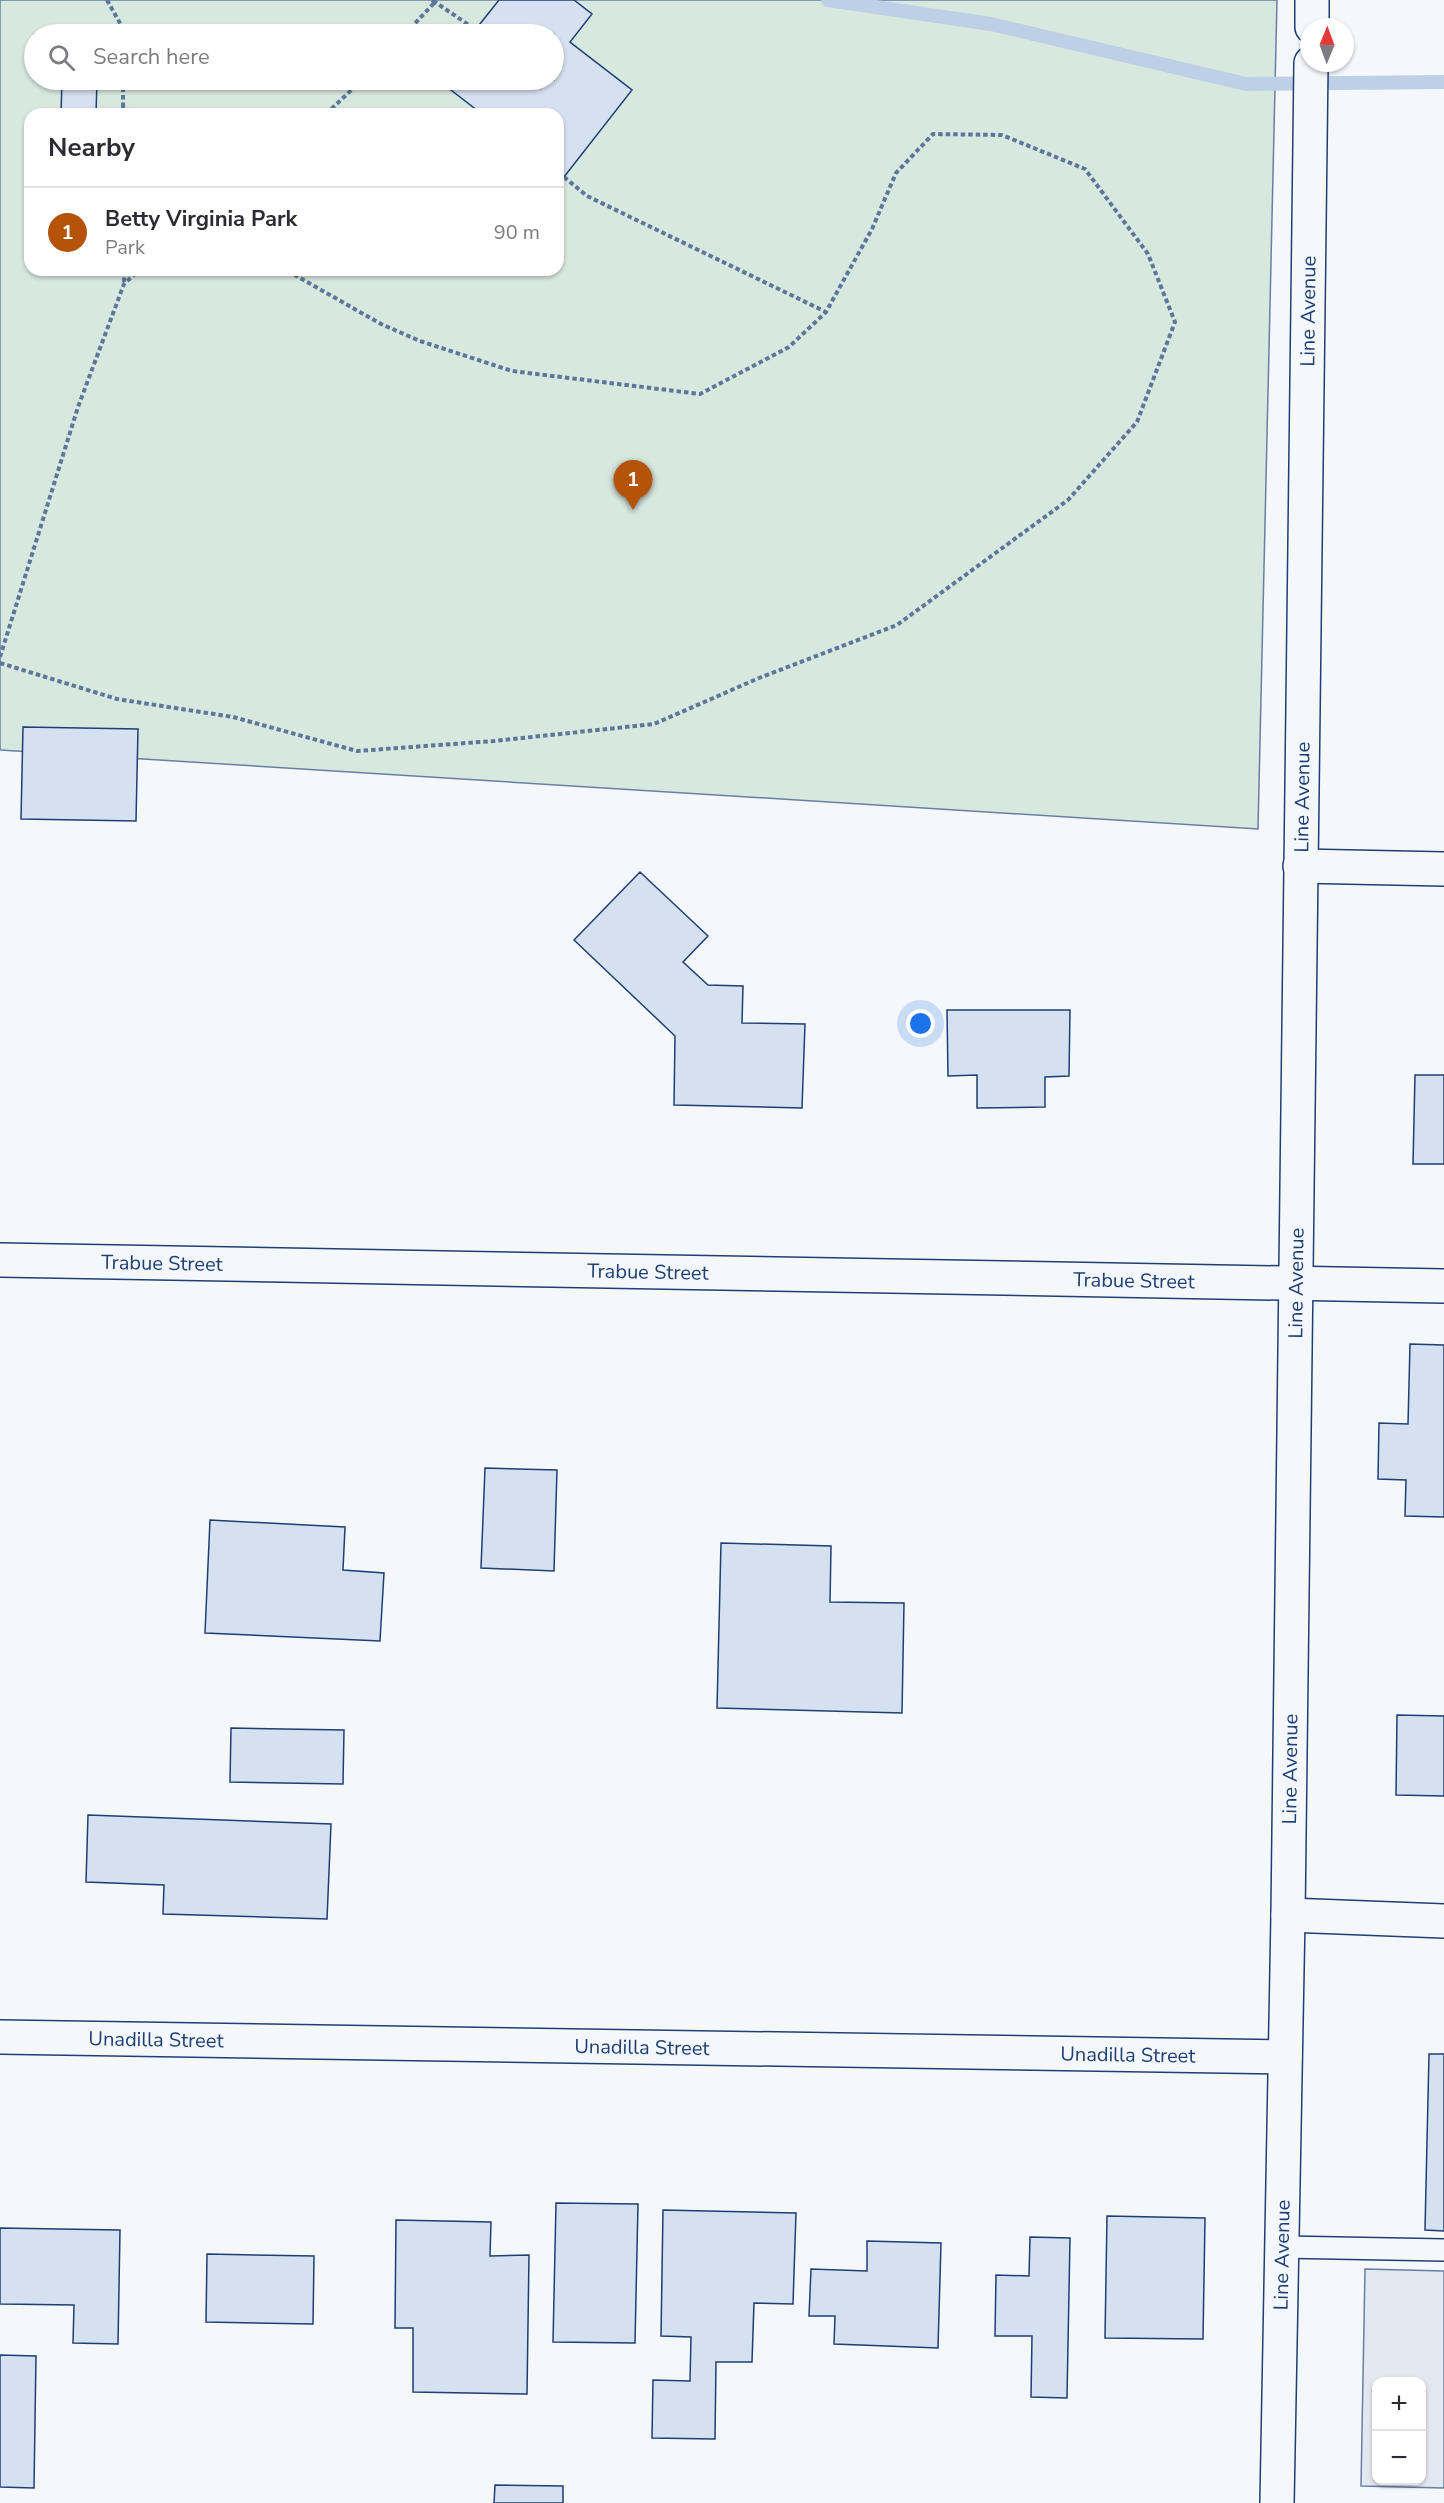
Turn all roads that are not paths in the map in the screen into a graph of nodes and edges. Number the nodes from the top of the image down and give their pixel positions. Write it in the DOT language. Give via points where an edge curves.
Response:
graph roads {
  1 [pos="1312,0"];
  2 [pos="1312,18"];
  3 [pos="1311,72"];
  4 [pos="1300,866"];
  5 [pos="1444,869"];
  6 [pos="0,1260"];
  7 [pos="1296,1284"];
  8 [pos="1444,1286"];
  9 [pos="1288,1916"];
  10 [pos="1444,1921"];
  11 [pos="0,2037"];
  12 [pos="1285,2057"];
  13 [pos="1282,2247"];
  14 [pos="1444,2250"];
  15 [pos="1277,2503"];
  1 -- 2 [label="street"];
  3 -- 4 [label="street, Line Avenue"];
  4 -- 5 [label="street"];
  4 -- 7 [label="street, Line Avenue"];
  6 -- 7 [label="street, Trabue Street"];
  7 -- 8 [label="street, Trabue Street"];
  7 -- 9 [label="street, Line Avenue"];
  9 -- 10 [label="street"];
  9 -- 12 [label="street, Line Avenue"];
  11 -- 12 [label="street, Unadilla Street"];
  12 -- 13 [label="street, Line Avenue"];
  13 -- 14 [label="lane"];
  13 -- 15 [label="street, Line Avenue"];
}
